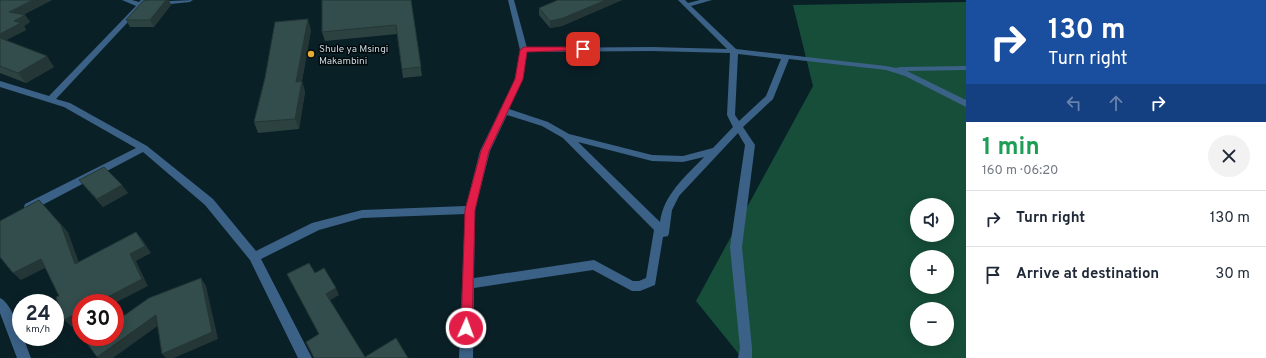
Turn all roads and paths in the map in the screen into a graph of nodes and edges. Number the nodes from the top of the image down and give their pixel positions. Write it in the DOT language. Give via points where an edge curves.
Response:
graph roads {
  1 [pos="124,0"];
  2 [pos="190,0"];
  3 [pos="511,0"];
  4 [pos="709,0"];
  5 [pos="684,2"];
  6 [pos="143,3"];
  7 [pos="524,50"];
  8 [pos="734,51"];
  9 [pos="786,56"];
  10 [pos="886,68"];
  11 [pos="966,68"];
  12 [pos="0,84"];
  13 [pos="51,99"];
  14 [pos="966,104"];
  15 [pos="505,110"];
  16 [pos="738,127"];
  17 [pos="566,136"];
  18 [pos="144,148"];
  19 [pos="716,151"];
  20 [pos="470,210"];
  21 [pos="20,212"];
  22 [pos="664,233"];
  23 [pos="254,257"];
  24 [pos="468,284"];
  25 [pos="0,303"];
  26 [pos="24,358"];
  27 [pos="305,358"];
  28 [pos="466,358"];
  29 [pos="745,358"];
  1 -- 6 [label="street"];
  2 -- 6 [label="street"];
  3 -- 7 [label="street"];
  4 -- 5 [label="street"];
  5 -- 8 [label="street"];
  6 -- 13 [label="street"];
  7 -- 8 [label="street"];
  7 -- 15 [label="street" via="519,79"];
  8 -- 9 [label="street"];
  8 -- 16 [label="street" via="731,115"];
  9 -- 10 [label="street"];
  9 -- 16 [label="street" via="773,93"];
  10 -- 11 [label="street"];
  10 -- 14 [label="street" via="908,74"];
  12 -- 13 [label="street"];
  13 -- 18 [label="street" via="67,105"];
  15 -- 17 [label="street" via="545,124"];
  15 -- 20 [label="street" via="485,151"];
  16 -- 19 [label="street"];
  16 -- 29 [label="street" via="748,138 750,145 736,247"];
  17 -- 19 [label="street" via="652,158 683,159"];
  17 -- 22 [label="street"];
  18 -- 21 [label="street"];
  18 -- 23 [label="street" via="209,202"];
  19 -- 22 [label="street" via="675,194 668,210"];
  20 -- 23 [label="street" via="362,214 316,226"];
  20 -- 24 [label="street"];
  22 -- 24 [label="street" via="659,230 651,281 640,286 632,286 594,265"];
  23 -- 27 [label="street"];
  24 -- 28 [label="street"];
  25 -- 26 [label="street"];
}
